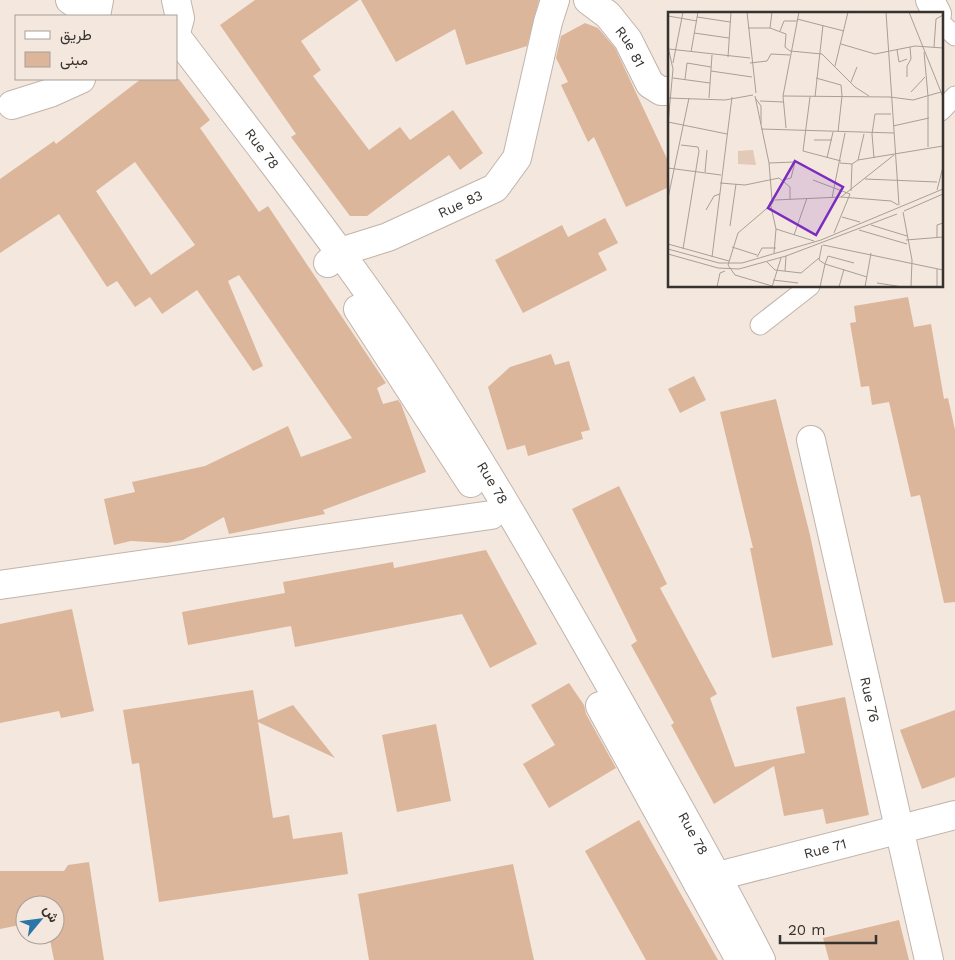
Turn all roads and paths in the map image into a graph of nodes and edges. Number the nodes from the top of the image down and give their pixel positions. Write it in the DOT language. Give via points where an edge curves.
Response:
graph roads {
  1 [pos="70,0"];
  2 [pos="99,0"];
  3 [pos="176,0"];
  4 [pos="555,0"];
  5 [pos="588,0"];
  6 [pos="930,0"];
  7 [pos="936,12"];
  8 [pos="92,15"];
  9 [pos="94,15"];
  10 [pos="178,26"];
  11 [pos="178,38"];
  12 [pos="178,67"];
  13 [pos="33,80"];
  14 [pos="79,80"];
  15 [pos="668,91"];
  16 [pos="955,96"];
  17 [pos="6,110"];
  18 [pos="942,110"];
  19 [pos="334,257"];
  20 [pos="807,288"];
  21 [pos="760,325"];
  22 [pos="810,440"];
  23 [pos="492,515"];
  24 [pos="0,585"];
  25 [pos="955,815"];
  26 [pos="899,830"];
  27 [pos="708,880"];
  28 [pos="740,960"];
  29 [pos="761,960"];
  30 [pos="929,960"];
  1 -- 8 [label="street"];
  2 -- 9 [label="street"];
  3 -- 10 [label="street" via="180,18"];
  4 -- 19 [label="street, Rue 83" via="517,158 495,188 388,237"];
  5 -- 15 [label="street, Rue 81" via="608,14 628,40 650,84 661,91"];
  6 -- 7 [label="street"];
  11 -- 19 [label="street, Rue 78"];
  12 -- 19 [label="street"];
  13 -- 17 [label="street"];
  14 -- 17 [label="street"];
  16 -- 18 [label="lane"];
  19 -- 23 [label="street"];
  19 -- 27 [label="street, Rue 78" via="413,356 522,531"];
  20 -- 21 [label="lane"];
  22 -- 26 [label="street, Rue 76"];
  23 -- 24 [label="street"];
  23 -- 27 [label="street"];
  25 -- 26 [label="street, Rue 71"];
  26 -- 27 [label="street, Rue 71"];
  26 -- 30 [label="street, Rue 76"];
  27 -- 28 [label="street"];
  27 -- 29 [label="street, Rue 78"];
}
